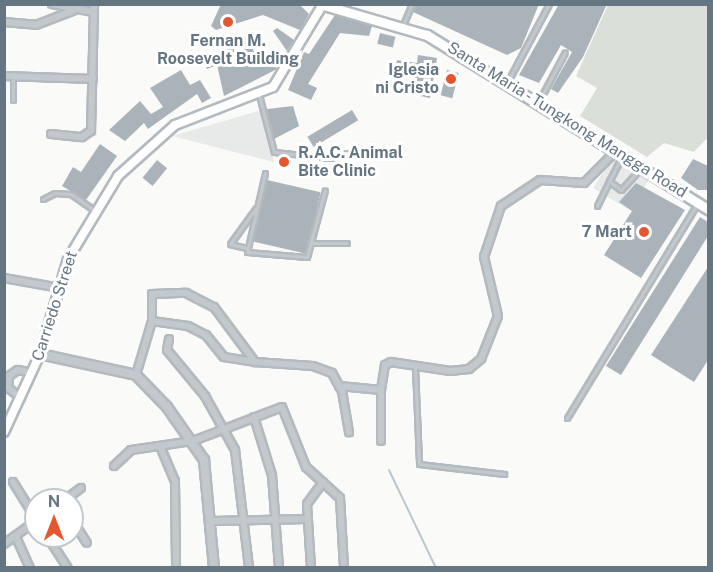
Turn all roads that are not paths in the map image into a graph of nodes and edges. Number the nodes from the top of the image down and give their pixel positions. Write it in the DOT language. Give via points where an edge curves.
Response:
graph roads {
  1 [pos="52,4"];
  2 [pos="94,4"];
  3 [pos="412,4"];
  4 [pos="549,4"];
  5 [pos="322,5"];
  6 [pos="73,11"];
  7 [pos="93,12"];
  8 [pos="4,22"];
  9 [pos="402,26"];
  10 [pos="565,52"];
  11 [pos="4,76"];
  12 [pos="13,76"];
  13 [pos="93,79"];
  14 [pos="508,81"];
  15 [pos="259,95"];
  16 [pos="13,100"];
  17 [pos="539,101"];
  18 [pos="51,134"];
  19 [pos="346,153"];
  20 [pos="620,153"];
  21 [pos="642,166"];
  22 [pos="265,174"];
  23 [pos="609,181"];
  24 [pos="325,190"];
  25 [pos="43,199"];
  26 [pos="698,202"];
  27 [pos="597,206"];
  28 [pos="257,207"];
  29 [pos="708,208"];
  30 [pos="95,211"];
  31 [pos="310,243"];
  32 [pos="347,243"];
  33 [pos="247,248"];
  34 [pos="4,278"];
  35 [pos="60,288"];
  36 [pos="152,321"];
  37 [pos="169,339"];
  38 [pos="40,354"];
  39 [pos="255,362"];
  40 [pos="415,367"];
  41 [pos="4,370"];
  42 [pos="12,372"];
  43 [pos="32,373"];
  44 [pos="136,375"];
  45 [pos="6,384"];
  46 [pos="339,386"];
  47 [pos="381,390"];
  48 [pos="21,398"];
  49 [pos="254,417"];
  50 [pos="567,418"];
  51 [pos="224,429"];
  52 [pos="5,432"];
  53 [pos="349,432"];
  54 [pos="193,441"];
  55 [pos="381,441"];
  56 [pos="160,446"];
  57 [pos="114,466"];
  58 [pos="504,474"];
  59 [pos="13,482"];
  60 [pos="323,482"];
  61 [pos="24,500"];
  62 [pos="246,519"];
  63 [pos="276,519"];
  64 [pos="308,519"];
  65 [pos="212,521"];
  66 [pos="24,530"];
  67 [pos="16,537"];
  68 [pos="84,538"];
  69 [pos="87,543"];
  70 [pos="4,544"];
  71 [pos="55,548"];
  72 [pos="30,567"];
  73 [pos="68,567"];
  74 [pos="176,567"];
  75 [pos="214,567"];
  76 [pos="249,567"];
  77 [pos="279,567"];
  78 [pos="311,567"];
  79 [pos="344,567"];
  1 -- 6 [label="street"];
  2 -- 7 [label="street"];
  3 -- 9 [label="lane"];
  4 -- 14 [label="lane"];
  5 -- 9 [label="main road, Santa Maria - Tungkong Mangga Road"];
  5 -- 15 [label="main road, Carriedo Street" via="280,80"];
  6 -- 7 [label="street"];
  6 -- 8 [label="street" via="36,25"];
  7 -- 13 [label="street"];
  9 -- 14 [label="main road, Santa Maria - Tungkong Mangga Road"];
  10 -- 17 [label="lane"];
  11 -- 12 [label="street"];
  12 -- 13 [label="street"];
  12 -- 16 [label="lane"];
  13 -- 18 [label="street" via="89,136"];
  14 -- 17 [label="main road, Santa Maria - Tungkong Mangga Road"];
  15 -- 19 [label="lane" via="274,152 331,158"];
  15 -- 30 [label="main road, Carriedo Street" via="157,137 118,177"];
  17 -- 20 [label="main road, Santa Maria - Tungkong Mangga Road"];
  20 -- 21 [label="main road, Santa Maria - Tungkong Mangga Road"];
  20 -- 23 [label="lane"];
  20 -- 40 [label="street" via="584,183 540,180 508,197 484,257 498,316 492,342 469,369"];
  21 -- 23 [label="lane" via="626,190"];
  21 -- 26 [label="main road, Santa Maria - Tungkong Mangga Road"];
  22 -- 28 [label="lane"];
  23 -- 27 [label="lane"];
  24 -- 31 [label="lane"];
  25 -- 30 [label="lane" via="55,193 71,194"];
  26 -- 29 [label="main road, Santa Maria - Tungkong Mangga Road"];
  26 -- 50 [label="lane"];
  28 -- 33 [label="lane"];
  28 -- 33 [label="lane" via="230,244"];
  30 -- 35 [label="main road, Carriedo Street"];
  31 -- 32 [label="lane"];
  31 -- 33 [label="lane" via="307,257 274,258"];
  34 -- 35 [label="street"];
  35 -- 38 [label="main road, Carriedo Street"];
  36 -- 39 [label="street" via="188,326 206,335 224,357"];
  36 -- 39 [label="street" via="152,294 186,292 206,299"];
  36 -- 44 [label="street"];
  37 -- 51 [label="street" via="167,350"];
  38 -- 43 [label="main road, Carriedo Street"];
  38 -- 44 [label="street"];
  39 -- 46 [label="street" via="313,366 332,373"];
  40 -- 47 [label="street" via="385,365"];
  40 -- 58 [label="lane" via="419,464"];
  41 -- 42 [label="street"];
  42 -- 43 [label="street"];
  42 -- 45 [label="street"];
  43 -- 48 [label="main road, Carriedo Street"];
  44 -- 54 [label="street"];
  45 -- 48 [label="street"];
  46 -- 47 [label="street"];
  46 -- 53 [label="street"];
  47 -- 55 [label="street"];
  48 -- 52 [label="main road, Carriedo Street"];
  49 -- 51 [label="street"];
  49 -- 60 [label="street" via="282,407 306,467"];
  49 -- 63 [label="street" via="268,449"];
  51 -- 54 [label="street"];
  51 -- 62 [label="street" via="242,473"];
  54 -- 56 [label="street"];
  54 -- 65 [label="street" via="210,484"];
  56 -- 57 [label="street" via="131,450"];
  56 -- 74 [label="street" via="175,481"];
  59 -- 61 [label="street"];
  60 -- 64 [label="street" via="308,504"];
  60 -- 79 [label="street" via="340,498"];
  62 -- 63 [label="street"];
  62 -- 65 [label="street"];
  62 -- 76 [label="street"];
  63 -- 64 [label="street"];
  63 -- 77 [label="street"];
  64 -- 78 [label="street"];
  65 -- 75 [label="street"];
  66 -- 67 [label="street"];
  67 -- 70 [label="street"];
  67 -- 72 [label="street"];
  68 -- 69 [label="street"];
  71 -- 73 [label="street"];
}
